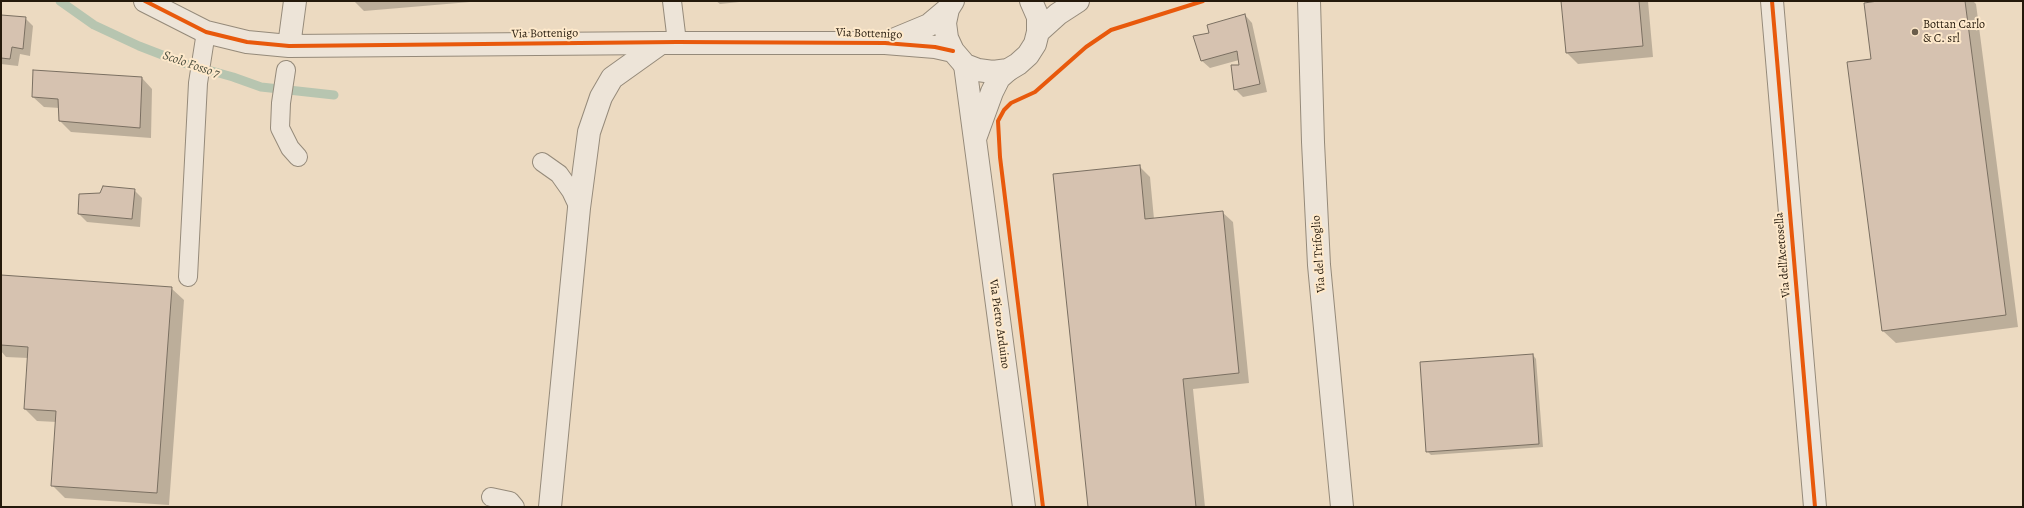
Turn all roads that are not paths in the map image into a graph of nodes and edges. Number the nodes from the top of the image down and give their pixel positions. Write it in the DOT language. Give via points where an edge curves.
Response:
graph roads {
  1 [pos="145,1"];
  2 [pos="295,1"];
  3 [pos="672,1"];
  4 [pos="1031,1"];
  5 [pos="1078,1"];
  6 [pos="1309,1"];
  7 [pos="1772,1"];
  8 [pos="950,5"];
  9 [pos="1038,32"];
  10 [pos="204,42"];
  11 [pos="669,43"];
  12 [pos="885,43"];
  13 [pos="289,46"];
  14 [pos="959,58"];
  15 [pos="286,70"];
  16 [pos="1008,70"];
  17 [pos="974,141"];
  18 [pos="298,157"];
  19 [pos="542,162"];
  20 [pos="579,208"];
  21 [pos="188,277"];
  22 [pos="491,497"];
  23 [pos="515,507"];
  24 [pos="550,507"];
  25 [pos="1024,507"];
  26 [pos="1342,507"];
  27 [pos="1815,507"];
  1 -- 10 [label="street, Via Bottenigo"];
  2 -- 13 [label="street"];
  3 -- 11 [label="lane"];
  4 -- 9 [label="street" via="1038,17"];
  5 -- 9 [label="street"];
  6 -- 26 [label="street, Via del Trifoglio" via="1319,264"];
  7 -- 27 [label="street, Via dell'Acetosella"];
  8 -- 12 [label="street, Via Bottenigo" via="929,25"];
  8 -- 14 [label="street, Via Pietro Arduino" via="945,23 947,38"];
  9 -- 16 [label="street, Via Pietro Arduino" via="1035,44 1028,55"];
  10 -- 13 [label="street, Via Bottenigo" via="248,42"];
  10 -- 21 [label="lane" via="198,83"];
  11 -- 12 [label="street, Via Bottenigo"];
  11 -- 13 [label="street, Via Bottenigo"];
  11 -- 20 [label="street" via="612,78 601,97 589,132"];
  12 -- 14 [label="street, Via Bottenigo" via="935,47"];
  14 -- 16 [label="street, Via Bottenigo" via="978,70"];
  14 -- 17 [label="street, Via Pietro Arduino"];
  15 -- 18 [label="lane" via="280,128 290,148"];
  16 -- 17 [label="street, Via Pietro Arduino" via="992,92"];
  17 -- 25 [label="street, Via Pietro Arduino"];
  19 -- 20 [label="lane" via="559,174"];
  20 -- 24 [label="street"];
  22 -- 23 [label="lane" via="510,501"];
}
